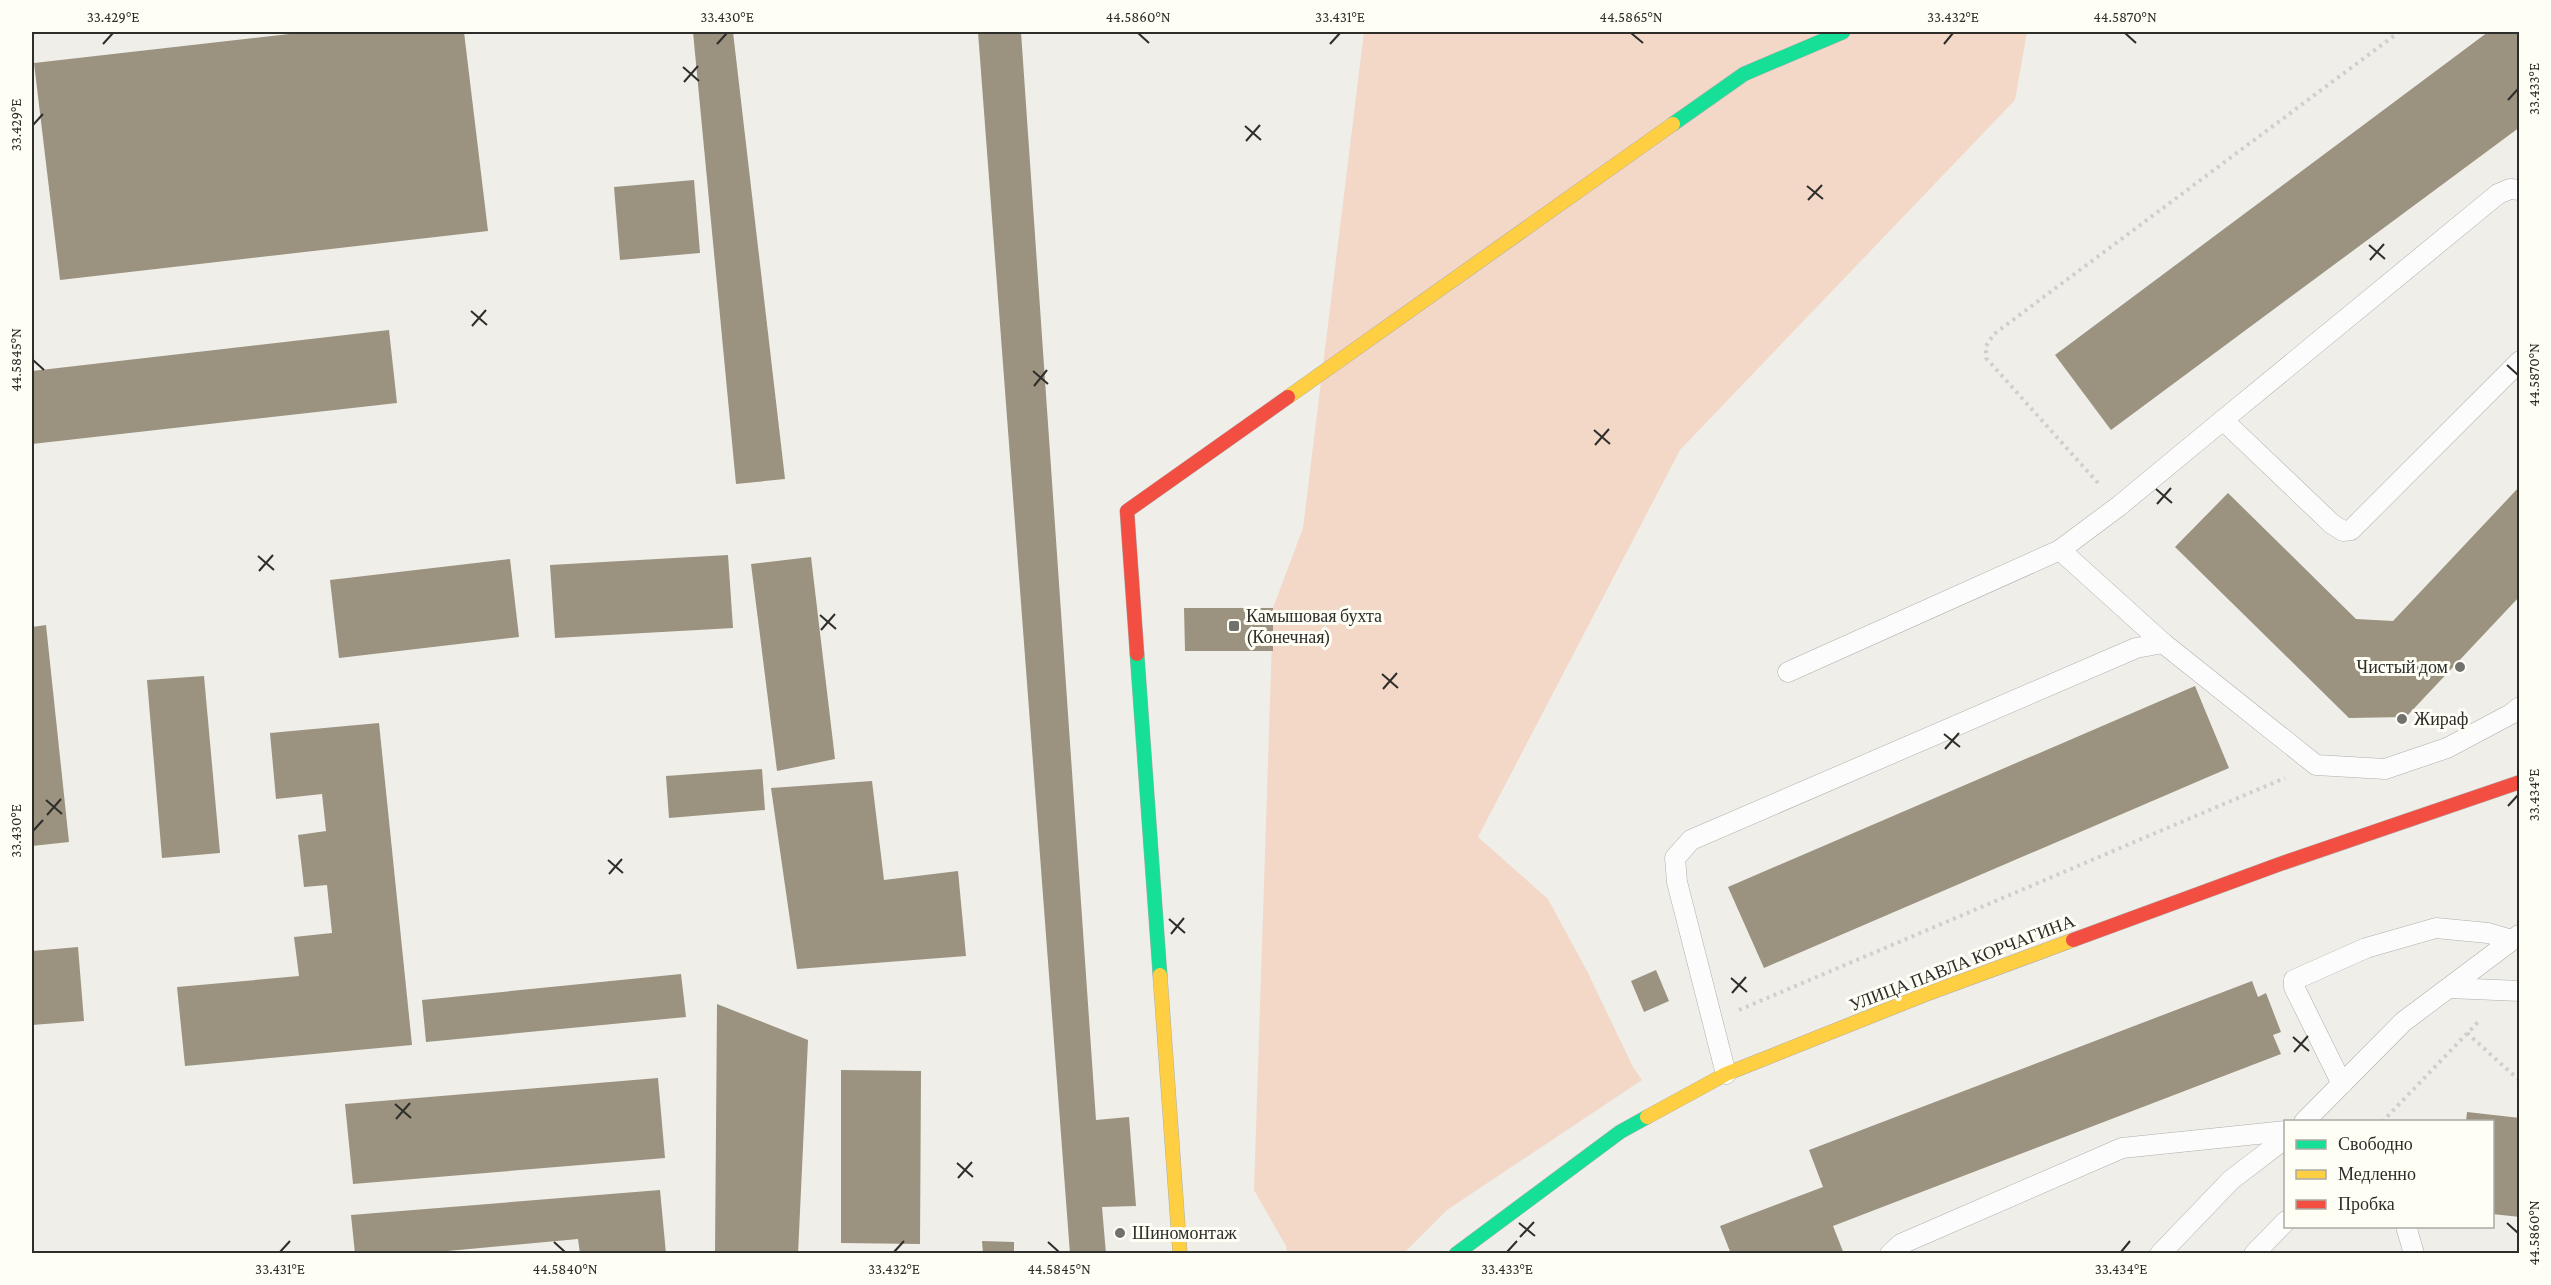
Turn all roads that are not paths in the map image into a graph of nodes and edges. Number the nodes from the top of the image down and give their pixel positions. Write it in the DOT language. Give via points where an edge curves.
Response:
graph roads {
  1 [pos="1843,32"];
  2 [pos="2520,190"];
  3 [pos="2520,361"];
  4 [pos="2223,420"];
  5 [pos="2060,550"];
  6 [pos="2163,643"];
  7 [pos="1788,672"];
  8 [pos="2520,707"];
  9 [pos="2520,782"];
  10 [pos="2516,937"];
  11 [pos="2449,988"];
  12 [pos="2514,991"];
  13 [pos="1726,1074"];
  14 [pos="2342,1084"];
  15 [pos="2306,1120"];
  16 [pos="2284,1131"];
  17 [pos="2284,1140"];
  18 [pos="2284,1223"];
  19 [pos="2406,1228"];
  20 [pos="1180,1254"];
  21 [pos="1456,1254"];
  22 [pos="1890,1254"];
  23 [pos="2160,1254"];
  24 [pos="2254,1254"];
  25 [pos="2414,1254"];
  1 -- 20 [label="street" via="1744,74 1127,511"];
  2 -- 4 [label="lane" via="2498,194"];
  3 -- 4 [label="lane" via="2351,530 2343,531 2332,524"];
  4 -- 5 [label="lane"];
  5 -- 6 [label="lane"];
  5 -- 7 [label="lane"];
  6 -- 8 [label="lane" via="2316,765 2385,770 2447,748"];
  6 -- 13 [label="lane" via="2136,648 1691,840 1675,858 1677,882"];
  9 -- 13 [label="street, УЛИЦА ПАВЛА КОРЧАГИНА" via="2280,864"];
  10 -- 11 [label="lane"];
  10 -- 14 [label="lane" via="2436,928 2366,948 2294,980"];
  11 -- 12 [label="lane"];
  11 -- 14 [label="lane" via="2403,1022"];
  13 -- 21 [label="street, УЛИЦА ПАВЛА КОРЧАГИНА" via="1620,1132"];
  14 -- 15 [label="lane"];
  16 -- 22 [label="lane" via="2122,1148 1901,1244"];
  17 -- 23 [label="lane" via="2231,1180"];
  18 -- 24 [label="lane"];
  19 -- 25 [label="lane"];
}
